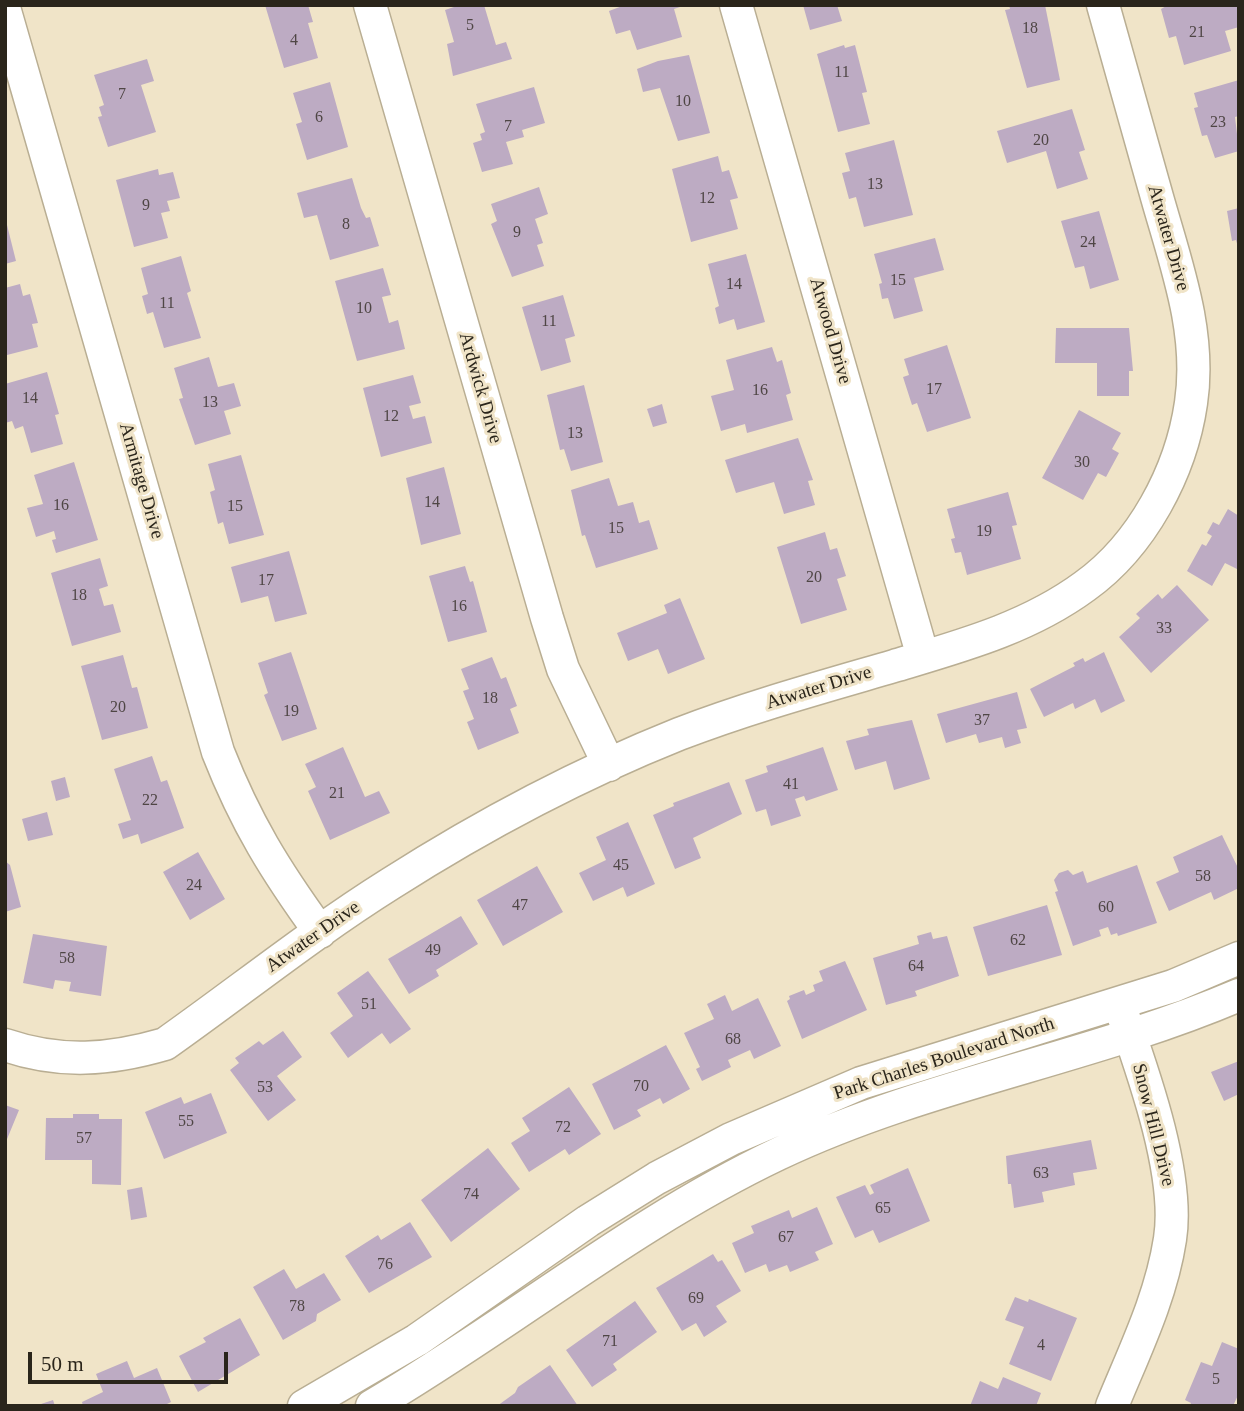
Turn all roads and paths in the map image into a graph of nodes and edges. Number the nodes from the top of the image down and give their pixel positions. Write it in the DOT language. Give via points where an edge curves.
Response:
graph roads {
  1 [pos="370,5"];
  2 [pos="736,5"];
  3 [pos="1103,5"];
  4 [pos="5,11"];
  5 [pos="923,657"];
  6 [pos="609,765"];
  7 [pos="320,932"];
  8 [pos="1239,958"];
  9 [pos="1239,995"];
  10 [pos="1119,1004"];
  11 [pos="1130,1035"];
  12 [pos="5,1045"];
  13 [pos="657,1178"];
  14 [pos="676,1210"];
  15 [pos="304,1406"];
  16 [pos="372,1406"];
  17 [pos="1112,1406"];
  1 -- 6 [label="street, Ardwick Drive" via="555,643"];
  2 -- 5 [label="street, Atwood Drive"];
  3 -- 5 [label="street, Atwater Drive" via="1185,298 1194,348 1192,402 1178,455 1158,502 1129,546 1088,584 999,634"];
  4 -- 7 [label="street, Armitage Drive" via="218,752 240,808 264,851"];
  5 -- 6 [label="street, Atwater Drive" via="769,702"];
  6 -- 7 [label="street, Atwater Drive" via="389,884"];
  7 -- 12 [label="street, Atwater Drive" via="165,1044 124,1056 81,1060 34,1055"];
  8 -- 10 [label="street, Park Charles Boulevard North"];
  9 -- 11 [label="street, Park Charles Boulevard North"];
  10 -- 11 [label="street, Snow Hill Drive"];
  10 -- 13 [label="street, Park Charles Boulevard North" via="861,1083 798,1108"];
  11 -- 14 [label="street, Park Charles Boulevard North" via="851,1123 778,1154"];
  11 -- 17 [label="street, Snow Hill Drive" via="1170,1182 1171,1237 1158,1293"];
  13 -- 14 [label="street"];
  13 -- 15 [label="street, Park Charles Boulevard North" via="417,1340"];
  14 -- 16 [label="street, Park Charles Boulevard North"];
}
